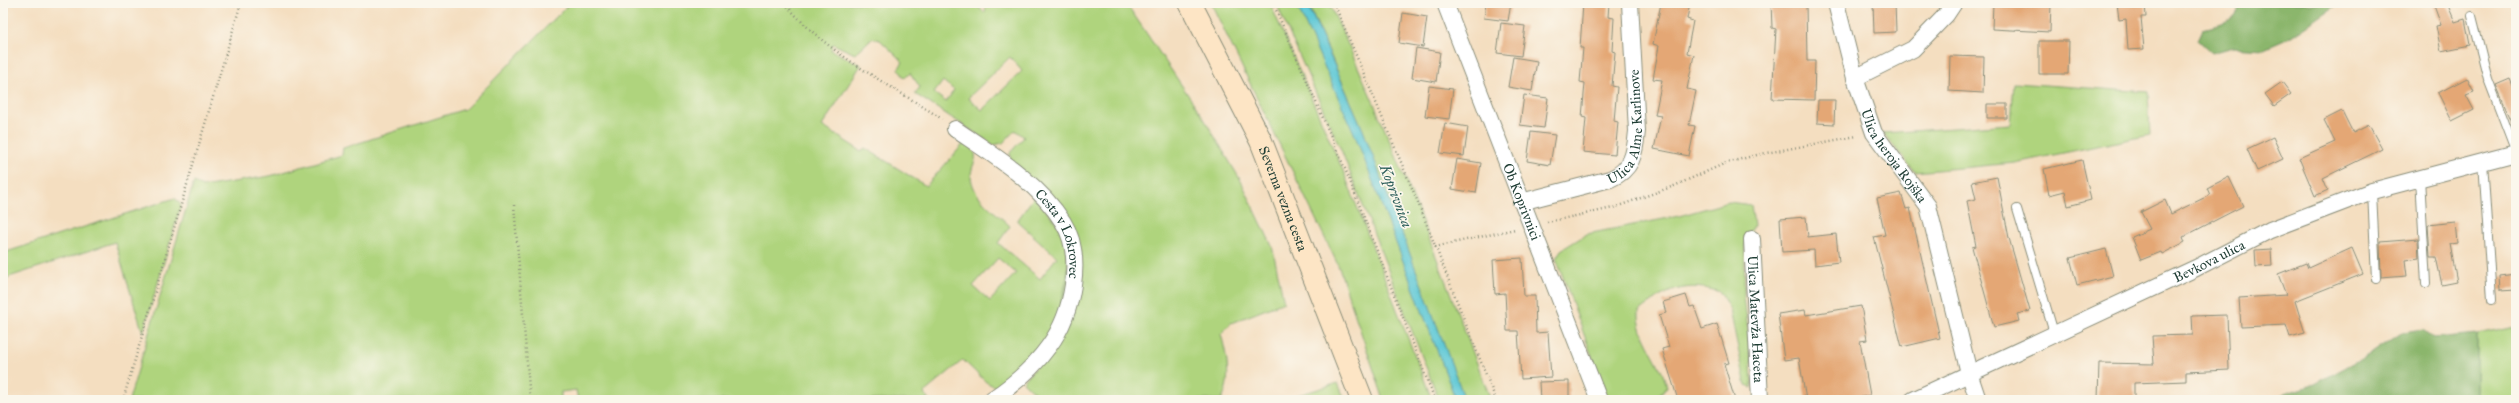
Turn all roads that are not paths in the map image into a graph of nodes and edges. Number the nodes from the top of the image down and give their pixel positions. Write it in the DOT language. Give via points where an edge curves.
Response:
graph roads {
  1 [pos="1190,3"];
  2 [pos="1445,3"];
  3 [pos="1630,3"];
  4 [pos="1836,3"];
  5 [pos="1954,3"];
  6 [pos="2472,16"];
  7 [pos="1856,78"];
  8 [pos="955,128"];
  9 [pos="2516,152"];
  10 [pos="2484,161"];
  11 [pos="2420,178"];
  12 [pos="2372,191"];
  13 [pos="1520,202"];
  14 [pos="2017,209"];
  15 [pos="1752,239"];
  16 [pos="2376,279"];
  17 [pos="2426,283"];
  18 [pos="2492,300"];
  19 [pos="2054,333"];
  20 [pos="1969,373"];
  21 [pos="991,400"];
  22 [pos="1362,400"];
  23 [pos="1599,400"];
  24 [pos="1760,400"];
  25 [pos="1913,400"];
  26 [pos="1978,400"];
  1 -- 22 [label="street, Severna vezna cesta" via="1261,141"];
  2 -- 13 [label="street, Ob Koprivnici"];
  3 -- 13 [label="street, Ulica Alme Karlinove" via="1637,131 1635,152 1624,174"];
  4 -- 7 [label="street, Ulica heroja Rojška"];
  5 -- 7 [label="street" via="1913,49"];
  6 -- 9 [label="lane" via="2488,79"];
  7 -- 20 [label="street, Ulica heroja Rojška" via="1874,133 1928,206"];
  8 -- 21 [label="street, Cesta v Lokrovec" via="1000,160 1036,191 1063,222 1072,245 1074,269 1069,302 1061,325 1049,346 1019,378"];
  9 -- 10 [label="street, Bevkova ulica"];
  10 -- 11 [label="street, Bevkova ulica"];
  10 -- 18 [label="lane"];
  11 -- 12 [label="street, Bevkova ulica"];
  11 -- 17 [label="lane"];
  12 -- 16 [label="lane"];
  12 -- 19 [label="street, Bevkova ulica" via="2270,230 2196,268"];
  13 -- 23 [label="street, Ob Koprivnici" via="1532,226"];
  14 -- 19 [label="lane"];
  15 -- 24 [label="street, Ulica Matevža Haceta"];
  19 -- 20 [label="street, Bevkova ulica"];
  20 -- 25 [label="street, Bevkova ulica"];
  20 -- 26 [label="street, Ulica heroja Rojška"];
}
